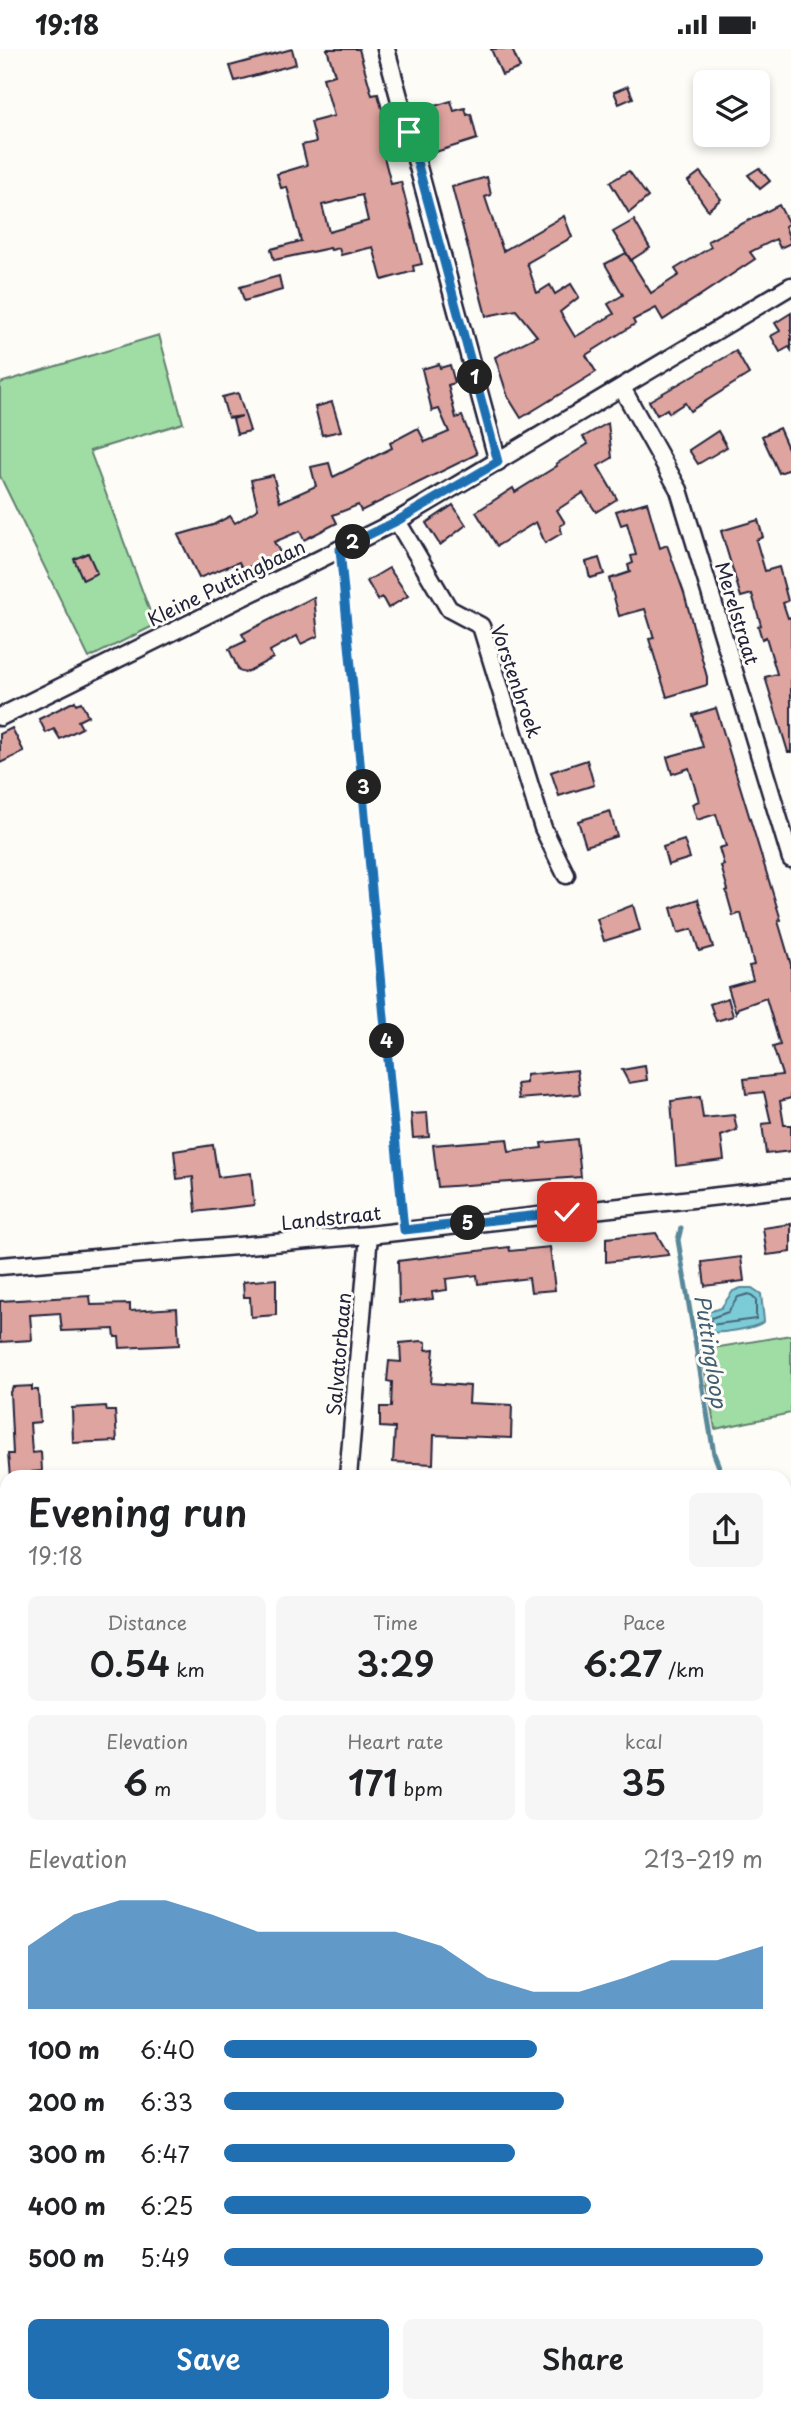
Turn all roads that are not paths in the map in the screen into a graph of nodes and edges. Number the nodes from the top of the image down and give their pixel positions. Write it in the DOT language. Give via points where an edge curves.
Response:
graph roads {
  1 [pos="386,49"];
  2 [pos="791,286"];
  3 [pos="622,388"];
  4 [pos="498,462"];
  5 [pos="397,521"];
  6 [pos="0,717"];
  7 [pos="791,859"];
  8 [pos="566,875"];
  9 [pos="791,1188"];
  10 [pos="369,1235"];
  11 [pos="0,1266"];
  12 [pos="349,1470"];
  1 -- 4 [label="street"];
  2 -- 3 [label="street, Kleine Puttingbaan"];
  3 -- 4 [label="street, Kleine Puttingbaan"];
  3 -- 7 [label="street, Merelstraat" via="678,490"];
  4 -- 5 [label="street, Kleine Puttingbaan"];
  5 -- 6 [label="street, Kleine Puttingbaan"];
  5 -- 8 [label="street, Vorstenbroek" via="449,609 481,626 543,828"];
  9 -- 10 [label="street, Landstraat"];
  10 -- 11 [label="street, Landstraat"];
  10 -- 12 [label="street, Salvatorbaan"];
}
